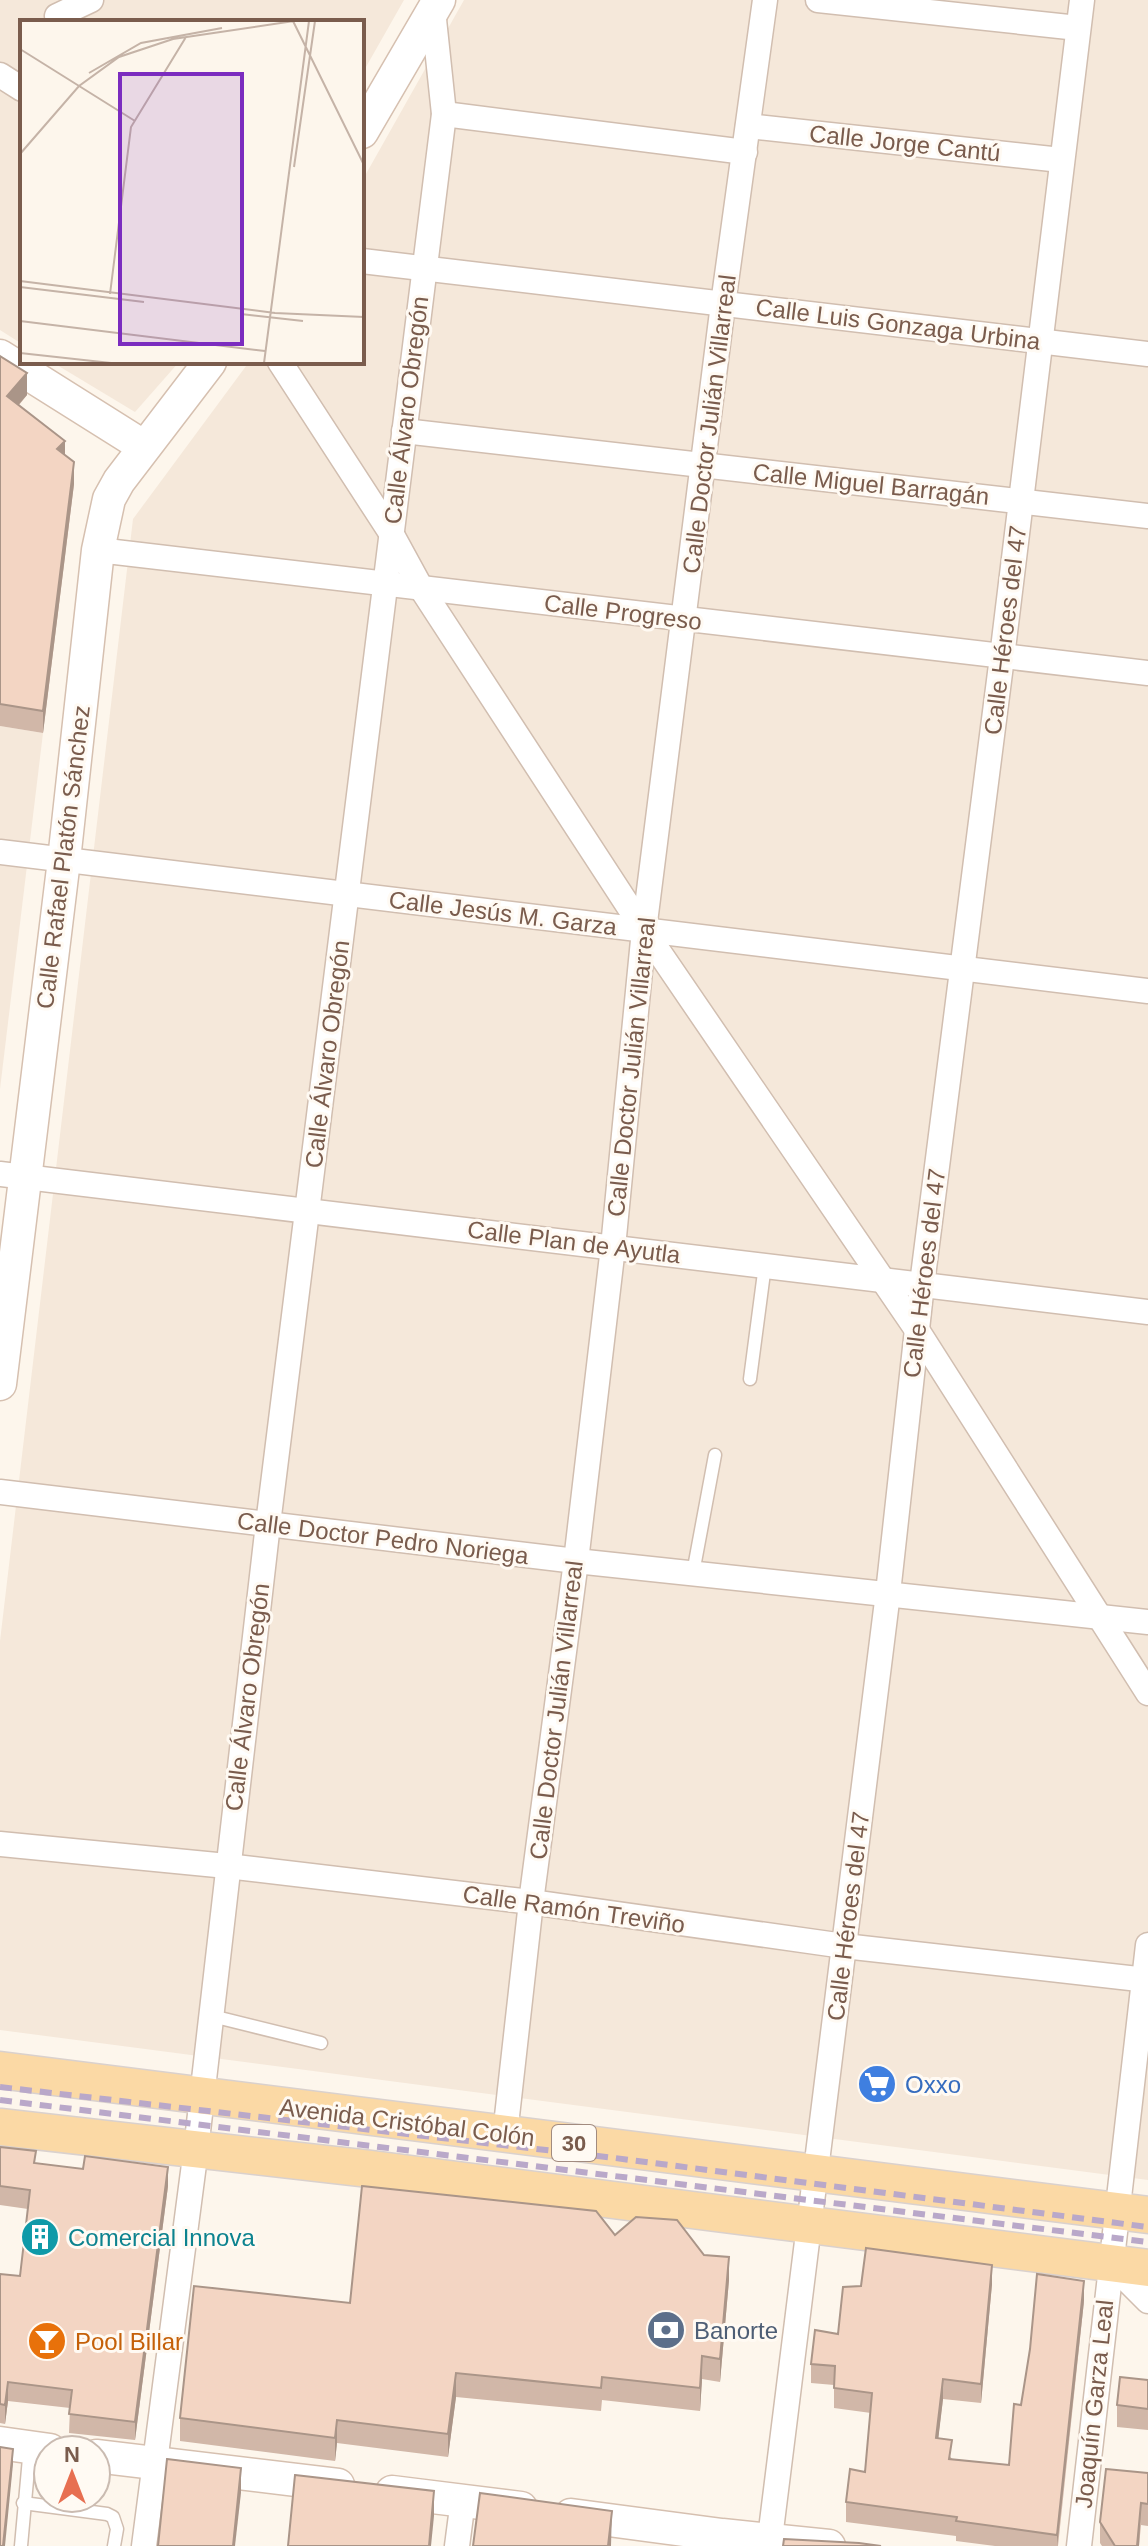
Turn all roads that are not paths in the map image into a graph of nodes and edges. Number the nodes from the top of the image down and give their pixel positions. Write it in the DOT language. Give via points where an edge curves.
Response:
graph roads {
  1 [pos="91,0"];
  2 [pos="765,0"];
  3 [pos="818,0"];
  4 [pos="1082,0"];
  5 [pos="436,5"];
  6 [pos="56,13"];
  7 [pos="1078,28"];
  8 [pos="0,75"];
  9 [pos="20,88"];
  10 [pos="444,114"];
  11 [pos="748,126"];
  12 [pos="364,129"];
  13 [pos="745,152"];
  14 [pos="1061,160"];
  15 [pos="364,261"];
  16 [pos="425,268"];
  17 [pos="723,304"];
  18 [pos="1040,341"];
  19 [pos="1148,354"];
  20 [pos="0,356"];
  21 [pos="208,364"];
  22 [pos="281,364"];
  23 [pos="404,431"];
  24 [pos="143,446"];
  25 [pos="704,465"];
  26 [pos="1021,501"];
  27 [pos="1148,516"];
  28 [pos="391,533"];
  29 [pos="98,550"];
  30 [pos="385,583"];
  31 [pos="421,588"];
  32 [pos="685,619"];
  33 [pos="1002,657"];
  34 [pos="1148,673"];
  35 [pos="0,852"];
  36 [pos="64,860"];
  37 [pos="347,894"];
  38 [pos="644,930"];
  39 [pos="962,968"];
  40 [pos="1148,991"];
  41 [pos="13,1175"];
  42 [pos="307,1210"];
  43 [pos="613,1247"];
  44 [pos="765,1265"];
  45 [pos="883,1279"];
  46 [pos="922,1284"];
  47 [pos="1148,1312"];
  48 [pos="917,1330"];
  49 [pos="750,1379"];
  50 [pos="0,1384"];
  51 [pos="715,1455"];
  52 [pos="0,1492"];
  53 [pos="268,1524"];
  54 [pos="576,1561"];
  55 [pos="693,1573"];
  56 [pos="888,1593"];
  57 [pos="1102,1617"];
  58 [pos="1148,1622"];
  59 [pos="1148,1693"];
  60 [pos="0,1844"];
  61 [pos="227,1866"];
  62 [pos="531,1902"];
  63 [pos="1148,1945"];
  64 [pos="844,1946"];
  65 [pos="1146,1980"];
  66 [pos="212,2016"];
  67 [pos="321,2043"];
  68 [pos="0,2070"];
  69 [pos="202,2097"];
  70 [pos="0,2127"];
  71 [pos="505,2134"];
  72 [pos="196,2149"];
  73 [pos="816,2173"];
  74 [pos="1132,2213"];
  75 [pos="808,2225"];
  76 [pos="1110,2263"];
  77 [pos="1148,2268"];
  78 [pos="1148,2301"];
  79 [pos="27,2447"];
  80 [pos="112,2458"];
  81 [pos="156,2464"];
  82 [pos="463,2500"];
  83 [pos="23,2503"];
  84 [pos="722,2541"];
  85 [pos="770,2543"];
  86 [pos="21,2546"];
  87 [pos="114,2546"];
  88 [pos="144,2546"];
  89 [pos="457,2546"];
  90 [pos="829,2546"];
  91 [pos="1079,2546"];
  1 -- 6 [label="street"];
  2 -- 11 [label="street, Calle Doctor Julián Villarreal"];
  3 -- 7 [label="street"];
  4 -- 7 [label="street, Calle Héroes del 47"];
  5 -- 10 [label="street, Calle Álvaro Obregón"];
  5 -- 12 [label="street"];
  7 -- 14 [label="street, Calle Héroes del 47"];
  8 -- 9 [label="street"];
  10 -- 13 [label="street"];
  10 -- 16 [label="street, Calle Álvaro Obregón"];
  11 -- 13 [label="street, Calle Doctor Julián Villarreal"];
  11 -- 14 [label="street, Calle Jorge Cantú"];
  13 -- 17 [label="street, Calle Doctor Julián Villarreal"];
  14 -- 18 [label="street, Calle Héroes del 47"];
  15 -- 16 [label="street, Calle Luis Gonzaga Urbina"];
  16 -- 17 [label="street, Calle Luis Gonzaga Urbina"];
  16 -- 23 [label="street, Calle Álvaro Obregón"];
  17 -- 18 [label="street, Calle Luis Gonzaga Urbina"];
  17 -- 25 [label="street, Calle Doctor Julián Villarreal"];
  18 -- 19 [label="street, Calle Luis Gonzaga Urbina"];
  18 -- 26 [label="street, Calle Héroes del 47"];
  20 -- 24 [label="street"];
  21 -- 24 [label="street, Calle Rafael Platón Sánchez"];
  22 -- 28 [label="street"];
  23 -- 25 [label="street, Calle Miguel Barragán"];
  23 -- 28 [label="street, Calle Álvaro Obregón"];
  24 -- 29 [label="street, Calle Rafael Platón Sánchez" via="109,499"];
  25 -- 26 [label="street, Calle Miguel Barragán"];
  25 -- 32 [label="street, Calle Doctor Julián Villarreal"];
  26 -- 27 [label="street, Calle Miguel Barragán"];
  26 -- 33 [label="street, Calle Héroes del 47"];
  28 -- 30 [label="street, Calle Álvaro Obregón"];
  28 -- 31 [label="street"];
  29 -- 30 [label="street, Calle Progreso"];
  29 -- 36 [label="street, Calle Rafael Platón Sánchez"];
  30 -- 31 [label="street, Calle Progreso"];
  30 -- 37 [label="street, Calle Álvaro Obregón"];
  31 -- 32 [label="street, Calle Progreso"];
  31 -- 38 [label="street"];
  32 -- 33 [label="street, Calle Progreso"];
  32 -- 38 [label="street, Calle Doctor Julián Villarreal"];
  33 -- 34 [label="street, Calle Progreso"];
  33 -- 39 [label="street, Calle Héroes del 47"];
  35 -- 36 [label="street, Calle Jesús M. Garza"];
  36 -- 37 [label="street, Calle Jesús M. Garza"];
  36 -- 41 [label="street, Calle Rafael Platón Sánchez"];
  37 -- 38 [label="street, Calle Jesús M. Garza"];
  37 -- 42 [label="street, Calle Álvaro Obregón"];
  38 -- 39 [label="street, Calle Jesús M. Garza"];
  38 -- 43 [label="street, Calle Doctor Julián Villarreal"];
  38 -- 45 [label="street"];
  39 -- 40 [label="street, Calle Jesús M. Garza"];
  39 -- 46 [label="street, Calle Héroes del 47"];
  41 -- 42 [label="street, Calle Plan de Ayutla"];
  41 -- 50 [label="street, Calle Rafael Platón Sánchez"];
  42 -- 43 [label="street, Calle Plan de Ayutla"];
  42 -- 53 [label="street, Calle Álvaro Obregón"];
  43 -- 44 [label="street, Calle Plan de Ayutla"];
  43 -- 54 [label="street, Calle Doctor Julián Villarreal"];
  44 -- 45 [label="street, Calle Plan de Ayutla"];
  44 -- 49 [label="lane"];
  45 -- 46 [label="street, Calle Plan de Ayutla"];
  45 -- 48 [label="street"];
  46 -- 47 [label="street, Calle Plan de Ayutla"];
  46 -- 48 [label="street, Calle Héroes del 47"];
  48 -- 56 [label="street, Calle Héroes del 47"];
  48 -- 57 [label="street"];
  51 -- 55 [label="lane"];
  52 -- 53 [label="street, Calle Doctor Pedro Noriega"];
  53 -- 54 [label="street, Calle Doctor Pedro Noriega"];
  53 -- 61 [label="street, Calle Álvaro Obregón"];
  54 -- 55 [label="street, Calle Doctor Pedro Noriega"];
  54 -- 62 [label="street, Calle Doctor Julián Villarreal"];
  55 -- 56 [label="street, Calle Doctor Pedro Noriega"];
  56 -- 57 [label="street, Calle Doctor Pedro Noriega"];
  56 -- 64 [label="street, Calle Héroes del 47"];
  57 -- 58 [label="street, Calle Doctor Pedro Noriega"];
  57 -- 59 [label="street"];
  60 -- 61 [label="street, Calle Ramón Treviño"];
  61 -- 62 [label="street, Calle Ramón Treviño"];
  61 -- 66 [label="street, Calle Álvaro Obregón"];
  62 -- 64 [label="street, Calle Ramón Treviño"];
  62 -- 71 [label="street, Calle Doctor Julián Villarreal"];
  63 -- 65 [label="street, Joaquín Garza Leal"];
  64 -- 65 [label="street, Calle Ramón Treviño"];
  64 -- 73 [label="street, Calle Héroes del 47"];
  65 -- 74 [label="street, Joaquín Garza Leal"];
  66 -- 67 [label="lane"];
  66 -- 69 [label="street, Calle Álvaro Obregón"];
  68 -- 69 [label="main road, Avenida Cristóbal Colón / 30"];
  69 -- 71 [label="main road, Avenida Cristóbal Colón / 30"];
  69 -- 72 [label="street, Calle Álvaro Obregón"];
  70 -- 72 [label="main road, 30"];
  71 -- 73 [label="main road, Avenida Cristóbal Colón / 30"];
  72 -- 75 [label="main road, 30"];
  72 -- 81 [label="street"];
  73 -- 74 [label="main road, Avenida Cristóbal Colón / 30"];
  73 -- 75 [label="street, Calle Héroes del 47"];
  74 -- 76 [label="street, Joaquín Garza Leal"];
  75 -- 76 [label="main road, 30"];
  75 -- 85 [label="street, Calle Héroes del 47"];
  76 -- 77 [label="main road, 30"];
  76 -- 78 [label="street"];
  76 -- 91 [label="street, Joaquín Garza Leal"];
  79 -- 83 [label="lane"];
  80 -- 81 [label="street"];
  81 -- 82 [label="street"];
  81 -- 88 [label="street"];
  82 -- 84 [label="street"];
  82 -- 89 [label="street"];
  83 -- 86 [label="lane"];
  83 -- 87 [label="lane" via="107,2514 116,2523"];
  84 -- 85 [label="street"];
  85 -- 90 [label="street"];
}
